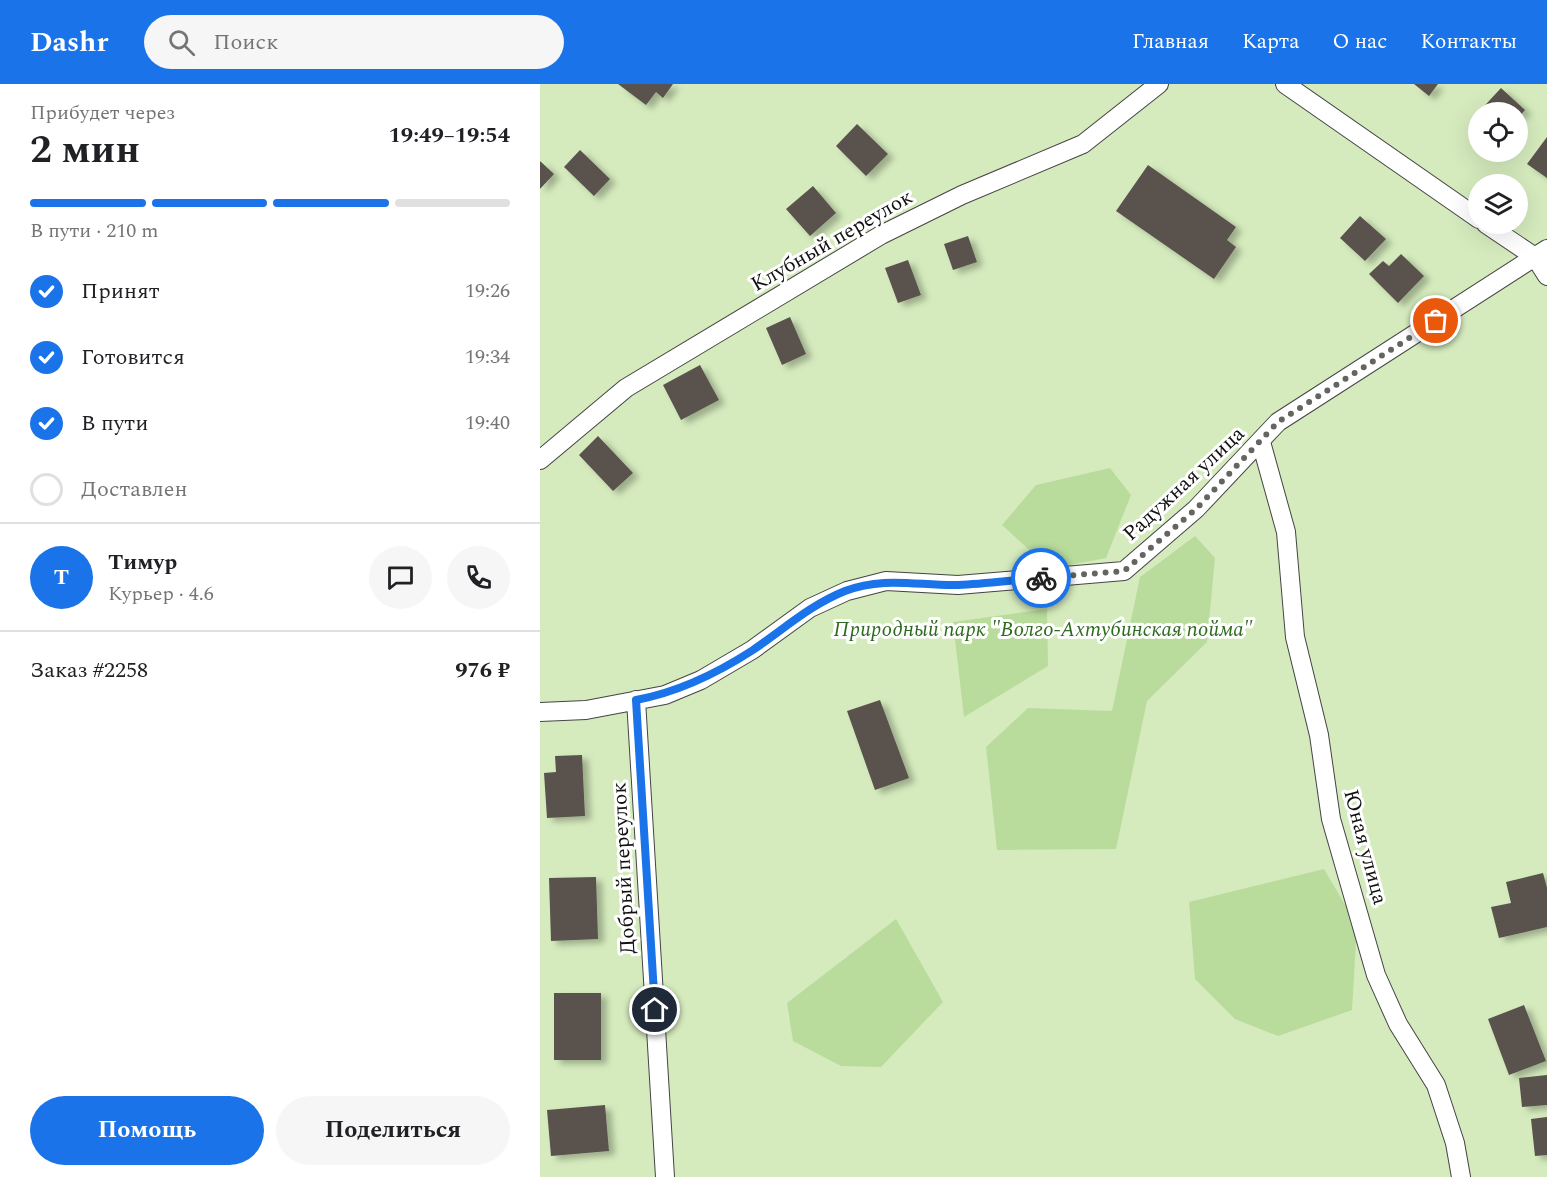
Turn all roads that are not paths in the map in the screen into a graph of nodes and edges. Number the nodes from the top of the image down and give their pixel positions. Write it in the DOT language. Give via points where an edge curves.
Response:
graph roads {
  1 [pos="1159,84"];
  2 [pos="1285,84"];
  3 [pos="1468,211"];
  4 [pos="1505,234"];
  5 [pos="1541,253"];
  6 [pos="1547,276"];
  7 [pos="1261,442"];
  8 [pos="540,460"];
  9 [pos="636,700"];
  10 [pos="543,707"];
  11 [pos="665,1177"];
  12 [pos="1461,1177"];
  1 -- 8 [label="street, Клубный переулок" via="1083,144 880,235 627,388"];
  2 -- 3 [label="street"];
  4 -- 5 [label="street"];
  5 -- 6 [label="street"];
  5 -- 7 [label="street, Радужная улица" via="1278,422"];
  7 -- 9 [label="street, Радужная улица" via="1196,509 1124,571 958,585 886,581 847,591 810,608 752,650 701,680 665,695"];
  7 -- 12 [label="street, Юная улица" via="1286,532 1294,637 1319,735 1331,819 1376,975 1398,1023 1436,1085 1455,1143"];
  9 -- 10 [label="street, Радужная улица" via="586,710"];
  9 -- 11 [label="street, Добрый переулок"];
}
